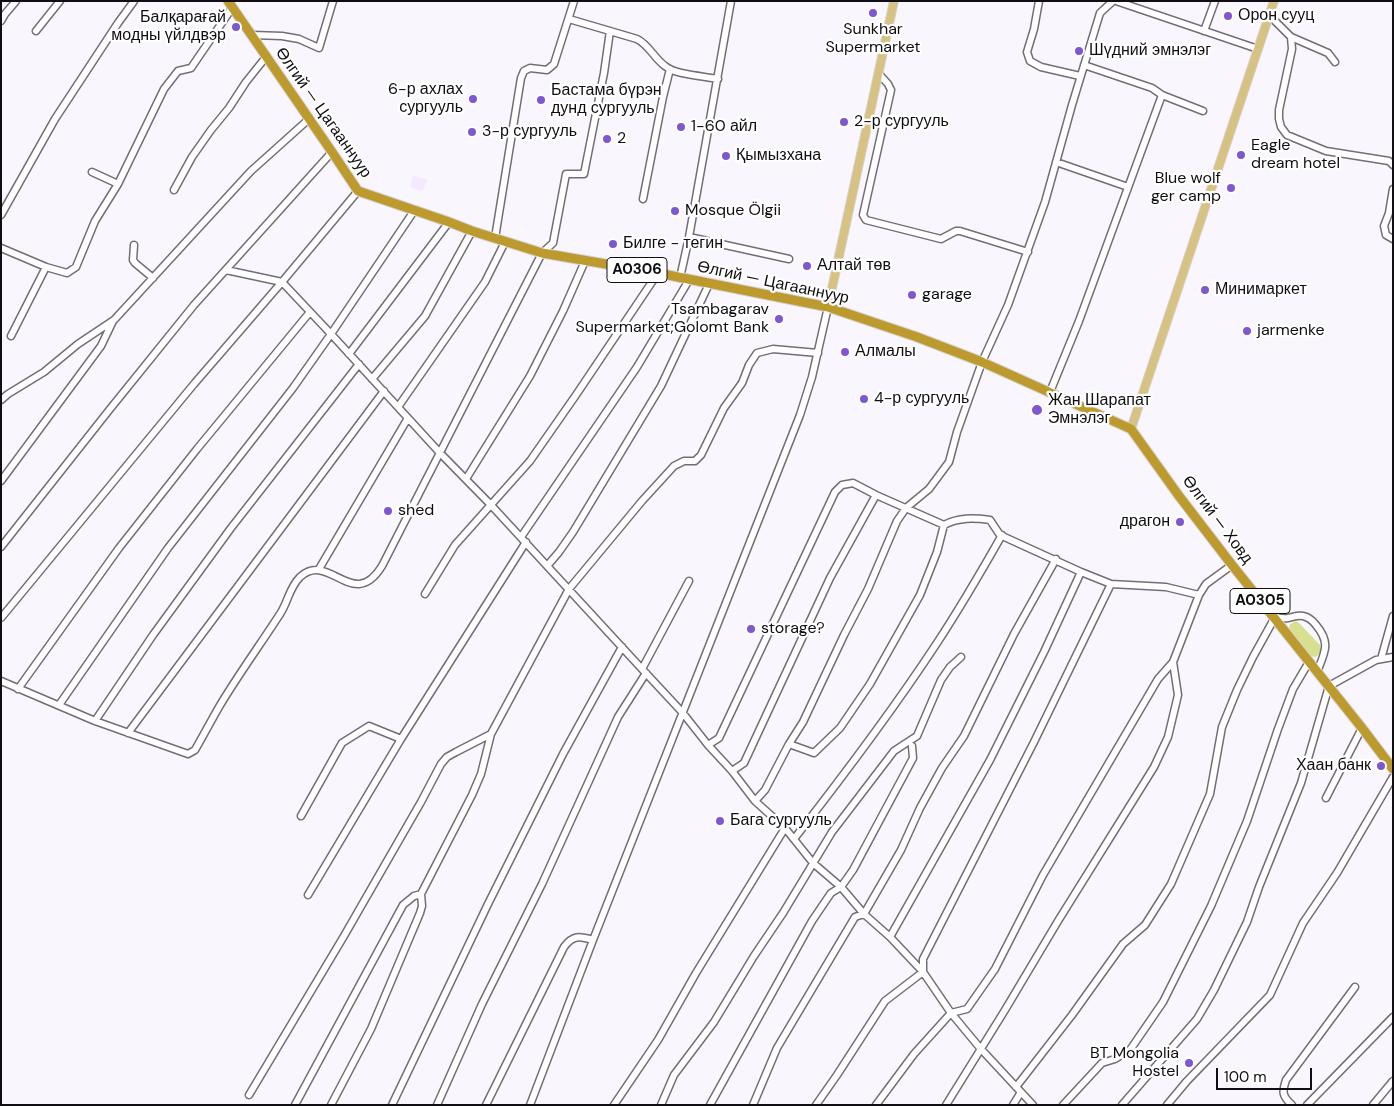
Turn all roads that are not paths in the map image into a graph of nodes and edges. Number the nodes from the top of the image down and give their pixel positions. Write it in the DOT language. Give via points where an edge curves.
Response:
graph roads {
  1 [pos="16,1"];
  2 [pos="60,1"];
  3 [pos="134,1"];
  4 [pos="333,1"];
  5 [pos="731,1"];
  6 [pos="894,1"];
  7 [pos="1039,1"];
  8 [pos="1114,1"];
  9 [pos="1216,1"];
  10 [pos="1274,1"];
  11 [pos="572,2"];
  12 [pos="230,5"];
  13 [pos="1269,15"];
  14 [pos="568,19"];
  15 [pos="1,21"];
  16 [pos="36,31"];
  17 [pos="610,31"];
  18 [pos="1204,31"];
  19 [pos="252,35"];
  20 [pos="1291,37"];
  21 [pos="1258,49"];
  22 [pos="266,57"];
  23 [pos="1335,62"];
  24 [pos="1084,65"];
  25 [pos="670,69"];
  26 [pos="879,74"];
  27 [pos="1080,76"];
  28 [pos="718,79"];
  29 [pos="1162,95"];
  30 [pos="1203,111"];
  31 [pos="309,119"];
  32 [pos="332,152"];
  33 [pos="1056,162"];
  34 [pos="1391,162"];
  35 [pos="92,172"];
  36 [pos="118,184"];
  37 [pos="1128,187"];
  38 [pos="1393,189"];
  39 [pos="174,190"];
  40 [pos="358,191"];
  41 [pos="643,198"];
  42 [pos="414,210"];
  43 [pos="1,215"];
  44 [pos="449,222"];
  45 [pos="472,231"];
  46 [pos="495,238"];
  47 [pos="688,238"];
  48 [pos="1393,240"];
  49 [pos="505,242"];
  50 [pos="134,245"];
  51 [pos="1,248"];
  52 [pos="1028,252"];
  53 [pos="542,253"];
  54 [pos="789,259"];
  55 [pos="585,261"];
  56 [pos="46,267"];
  57 [pos="226,270"];
  58 [pos="658,274"];
  59 [pos="154,278"];
  60 [pos="684,279"];
  61 [pos="282,282"];
  62 [pos="709,284"];
  63 [pos="828,307"];
  64 [pos="310,312"];
  65 [pos="114,320"];
  66 [pos="331,334"];
  67 [pos="11,336"];
  68 [pos="818,353"];
  69 [pos="349,354"];
  70 [pos="982,362"];
  71 [pos="359,364"];
  72 [pos="372,379"];
  73 [pos="384,391"];
  74 [pos="1050,392"];
  75 [pos="1,400"];
  76 [pos="398,407"];
  77 [pos="408,418"];
  78 [pos="1131,429"];
  79 [pos="440,452"];
  80 [pos="466,479"];
  81 [pos="1,481"];
  82 [pos="876,495"];
  83 [pos="490,504"];
  84 [pos="906,508"];
  85 [pos="944,525"];
  86 [pos="1002,535"];
  87 [pos="523,539"];
  88 [pos="1,547"];
  89 [pos="1056,559"];
  90 [pos="1232,565"];
  91 [pos="548,566"];
  92 [pos="319,569"];
  93 [pos="1082,572"];
  94 [pos="689,580"];
  95 [pos="1111,584"];
  96 [pos="569,589"];
  97 [pos="425,594"];
  98 [pos="1199,596"];
  99 [pos="1393,616"];
  100 [pos="1,618"];
  101 [pos="1273,618"];
  102 [pos="622,647"];
  103 [pos="961,657"];
  104 [pos="1393,657"];
  105 [pos="1381,659"];
  106 [pos="1173,662"];
  107 [pos="1309,662"];
  108 [pos="644,671"];
  109 [pos="1317,672"];
  110 [pos="1,681"];
  111 [pos="1329,686"];
  112 [pos="18,689"];
  113 [pos="59,705"];
  114 [pos="682,712"];
  115 [pos="95,721"];
  116 [pos="1362,728"];
  117 [pos="128,734"];
  118 [pos="491,734"];
  119 [pos="401,739"];
  120 [pos="789,744"];
  121 [pos="708,745"];
  122 [pos="912,746"];
  123 [pos="1393,769"];
  124 [pos="732,771"];
  125 [pos="1393,777"];
  126 [pos="1326,798"];
  127 [pos="755,801"];
  128 [pos="301,816"];
  129 [pos="785,828"];
  130 [pos="794,839"];
  131 [pos="813,863"];
  132 [pos="841,887"];
  133 [pos="421,894"];
  134 [pos="308,895"];
  135 [pos="864,914"];
  136 [pos="890,937"];
  137 [pos="593,940"];
  138 [pos="923,972"];
  139 [pos="1356,987"];
  140 [pos="951,1013"];
  141 [pos="1393,1017"];
  142 [pos="980,1048"];
  143 [pos="1393,1081"];
  144 [pos="1019,1090"];
  145 [pos="249,1095"];
  146 [pos="295,1105"];
  147 [pos="331,1105"];
  148 [pos="392,1105"];
  149 [pos="437,1105"];
  150 [pos="486,1105"];
  151 [pos="530,1105"];
  152 [pos="614,1105"];
  153 [pos="661,1105"];
  154 [pos="710,1105"];
  155 [pos="753,1105"];
  156 [pos="816,1105"];
  157 [pos="876,1105"];
  158 [pos="946,1105"];
  159 [pos="1013,1105"];
  160 [pos="1032,1105"];
  161 [pos="1063,1105"];
  162 [pos="1122,1105"];
  163 [pos="1167,1105"];
  164 [pos="1292,1105"];
  165 [pos="1307,1105"];
  166 [pos="1373,1105"];
  1 -- 15 [label="street"];
  2 -- 16 [label="street"];
  3 -- 43 [label="street" via="55,119"];
  4 -- 19 [label="street" via="319,48 299,39"];
  5 -- 28 [label="street"];
  6 -- 26 [label="main road"];
  7 -- 27 [label="street" via="1027,52 1030,61"];
  8 -- 18 [label="street"];
  8 -- 24 [label="street" via="1100,13"];
  9 -- 18 [label="street"];
  10 -- 13 [label="main road"];
  11 -- 14 [label="street"];
  12 -- 19 [label="highway, Өлгий — Цагааннуур"];
  12 -- 36 [label="street" via="192,68 178,71 164,89"];
  13 -- 20 [label="street"];
  13 -- 21 [label="main road"];
  14 -- 17 [label="street"];
  14 -- 46 [label="street" via="554,64 547,70 530,68 521,78"];
  17 -- 25 [label="street" via="643,42"];
  17 -- 53 [label="street" via="584,174 566,174 553,243"];
  18 -- 21 [label="street"];
  19 -- 22 [label="highway, Өлгий — Цагааннуур"];
  20 -- 23 [label="street" via="1328,53"];
  20 -- 34 [label="street" via="1292,49 1279,110 1281,127 1287,135 1326,151"];
  21 -- 78 [label="main road"];
  22 -- 31 [label="highway, Өлгий — Цагааннуур"];
  22 -- 39 [label="street" via="192,157"];
  24 -- 27 [label="street"];
  24 -- 29 [label="street" via="1152,88"];
  25 -- 28 [label="street"];
  25 -- 41 [label="street"];
  26 -- 52 [label="street" via="891,90 863,215 866,220 941,239 960,231"];
  26 -- 63 [label="main road"];
  27 -- 33 [label="street"];
  28 -- 47 [label="street"];
  29 -- 30 [label="street"];
  29 -- 37 [label="street"];
  31 -- 32 [label="highway, Өлгий — Цагааннуур"];
  31 -- 59 [label="street" via="252,171"];
  32 -- 40 [label="highway, Өлгий — Цагааннуур"];
  32 -- 57 [label="street"];
  33 -- 37 [label="street"];
  33 -- 52 [label="street"];
  35 -- 36 [label="street"];
  36 -- 56 [label="street" via="95,221 76,267 67,272"];
  37 -- 74 [label="street"];
  38 -- 48 [label="street" via="1384,226 1386,236"];
  40 -- 42 [label="highway, Өлгий — Цагааннуур / A0306"];
  40 -- 61 [label="street"];
  42 -- 44 [label="highway, Өлгий — Цагааннуур / A0306"];
  42 -- 66 [label="street"];
  44 -- 45 [label="highway, Өлгий — Цагааннуур / A0306"];
  44 -- 69 [label="street"];
  45 -- 46 [label="highway, Өлгий — Цагааннуур / A0306"];
  45 -- 72 [label="street" via="425,316"];
  46 -- 49 [label="highway, Өлгий — Цагааннуур / A0306"];
  47 -- 54 [label="street"];
  47 -- 60 [label="street"];
  49 -- 53 [label="highway, Өлгий — Цагааннуур / A0306"];
  49 -- 76 [label="street" via="485,282"];
  50 -- 59 [label="street" via="133,260"];
  51 -- 56 [label="street"];
  52 -- 70 [label="street"];
  53 -- 55 [label="highway, Өлгий — Цагааннуур / A0306"];
  53 -- 79 [label="street"];
  55 -- 58 [label="highway, Өлгий — Цагааннуур / A0306"];
  55 -- 80 [label="street" via="530,376"];
  56 -- 67 [label="street"];
  57 -- 61 [label="street"];
  57 -- 88 [label="street" via="194,305"];
  58 -- 60 [label="highway, Өлгий — Цагааннуур / A0306"];
  58 -- 83 [label="street" via="530,461"];
  59 -- 65 [label="street"];
  60 -- 62 [label="highway, Өлгий — Цагааннуур / A0306"];
  60 -- 87 [label="street" via="637,368"];
  61 -- 64 [label="street"];
  61 -- 100 [label="street"];
  62 -- 63 [label="highway, Өлгий — Цагааннуур / A0306"];
  62 -- 91 [label="street" via="661,386 573,532"];
  63 -- 68 [label="street"];
  63 -- 70 [label="highway, Өлгий — Цагааннуур / A0306"];
  64 -- 66 [label="street"];
  64 -- 112 [label="street" via="119,548"];
  65 -- 75 [label="street"];
  65 -- 81 [label="street" via="101,346"];
  66 -- 69 [label="street"];
  66 -- 113 [label="street" via="168,548"];
  68 -- 96 [label="street" via="773,349 757,353 701,455 695,461 684,461 674,466"];
  68 -- 114 [label="street" via="800,415"];
  69 -- 71 [label="street"];
  70 -- 74 [label="highway, Өлгий — Цагааннуур / A0306"];
  70 -- 84 [label="street" via="949,462 929,489"];
  71 -- 72 [label="street"];
  71 -- 115 [label="street" via="230,528"];
  72 -- 73 [label="street"];
  73 -- 76 [label="street"];
  73 -- 117 [label="street"];
  74 -- 78 [label="highway, Өлгий — Цагааннуур / A0306"];
  76 -- 77 [label="street"];
  77 -- 79 [label="street"];
  77 -- 92 [label="street"];
  78 -- 90 [label="highway, Өлгий — Ховд / A0305"];
  79 -- 80 [label="street"];
  79 -- 92 [label="street" via="376,577 367,583 355,584"];
  80 -- 83 [label="street"];
  82 -- 84 [label="street"];
  82 -- 121 [label="street" via="854,483 842,484 835,492 719,738"];
  82 -- 124 [label="street" via="830,578 744,763"];
  83 -- 87 [label="street"];
  83 -- 97 [label="street" via="455,545"];
  84 -- 85 [label="street"];
  84 -- 120 [label="street" via="803,722"];
  85 -- 86 [label="street" via="971,518 990,520"];
  85 -- 120 [label="street" via="920,595 870,684 840,728 814,753"];
  86 -- 89 [label="street"];
  86 -- 130 [label="street" via="937,643 859,755"];
  87 -- 91 [label="street"];
  87 -- 119 [label="street"];
  89 -- 93 [label="street"];
  89 -- 135 [label="street" via="1014,634 964,736 942,768"];
  90 -- 98 [label="street" via="1206,584"];
  90 -- 101 [label="highway, Өлгий — Ховд / A0305"];
  91 -- 96 [label="street"];
  92 -- 117 [label="street" via="308,571 292,587 282,611 195,750 188,754"];
  93 -- 95 [label="street"];
  93 -- 136 [label="street" via="990,760"];
  94 -- 108 [label="street"];
  95 -- 98 [label="street" via="1166,588"];
  95 -- 138 [label="street" via="923,959"];
  96 -- 102 [label="street"];
  96 -- 118 [label="street"];
  98 -- 106 [label="street"];
  99 -- 105 [label="street"];
  101 -- 107 [label="highway, Өлгий — Ховд / A0305"];
  101 -- 109 [label="street" via="1303,616 1314,622 1326,642"];
  101 -- 144 [label="street" via="1222,727 1210,794 1171,884 1145,925 1122,944"];
  102 -- 108 [label="street"];
  102 -- 148 [label="street" via="505,869"];
  103 -- 131 [label="street" via="941,680 917,736 894,751 842,817"];
  104 -- 105 [label="street"];
  105 -- 111 [label="street"];
  106 -- 140 [label="street" via="1158,679 1048,867 995,969 966,1009"];
  106 -- 142 [label="street" via="1178,695 1168,737 1154,767"];
  107 -- 109 [label="highway, Өлгий — Ховд / A0305"];
  107 -- 161 [label="street" via="1293,690 1247,821 1211,906 1164,1002 1130,1050 1102,1063"];
  108 -- 114 [label="street"];
  108 -- 149 [label="street" via="618,717"];
  109 -- 111 [label="highway, Өлгий — Ховд / A0305"];
  110 -- 112 [label="street"];
  111 -- 116 [label="highway, Өлгий — Ховд / A0305"];
  111 -- 162 [label="street" via="1301,783 1247,922 1214,990 1196,1019"];
  112 -- 113 [label="street"];
  113 -- 115 [label="street"];
  114 -- 121 [label="street"];
  114 -- 137 [label="street"];
  115 -- 117 [label="street"];
  116 -- 123 [label="highway, Өлгий — Ховд / A0305"];
  116 -- 126 [label="street"];
  118 -- 133 [label="street" via="472,795"];
  118 -- 145 [label="street" via="456,752 441,764"];
  119 -- 128 [label="street" via="369,726 342,743"];
  119 -- 134 [label="street"];
  120 -- 127 [label="street" via="765,790"];
  121 -- 124 [label="street"];
  122 -- 132 [label="street" via="913,758"];
  124 -- 127 [label="street"];
  125 -- 163 [label="street" via="1337,873 1303,923 1270,995"];
  127 -- 129 [label="street"];
  129 -- 130 [label="street"];
  129 -- 152 [label="street" via="658,1040"];
  130 -- 131 [label="street"];
  131 -- 132 [label="street"];
  131 -- 153 [label="street" via="714,1022 674,1075"];
  132 -- 135 [label="street"];
  132 -- 154 [label="street" via="830,894 812,921"];
  133 -- 146 [label="street" via="404,905"];
  133 -- 147 [label="street" via="420,913 371,1029"];
  135 -- 136 [label="street"];
  135 -- 155 [label="street" via="855,917 777,1048"];
  136 -- 138 [label="street"];
  137 -- 150 [label="street" via="576,937 564,947"];
  137 -- 151 [label="street"];
  138 -- 140 [label="street"];
  138 -- 156 [label="street" via="885,1001"];
  139 -- 164 [label="street" via="1286,1080 1283,1090"];
  140 -- 142 [label="street"];
  140 -- 157 [label="street" via="914,1054"];
  141 -- 165 [label="street"];
  142 -- 144 [label="street"];
  142 -- 158 [label="street"];
  143 -- 166 [label="street"];
  144 -- 159 [label="street"];
  144 -- 160 [label="street"];
}
